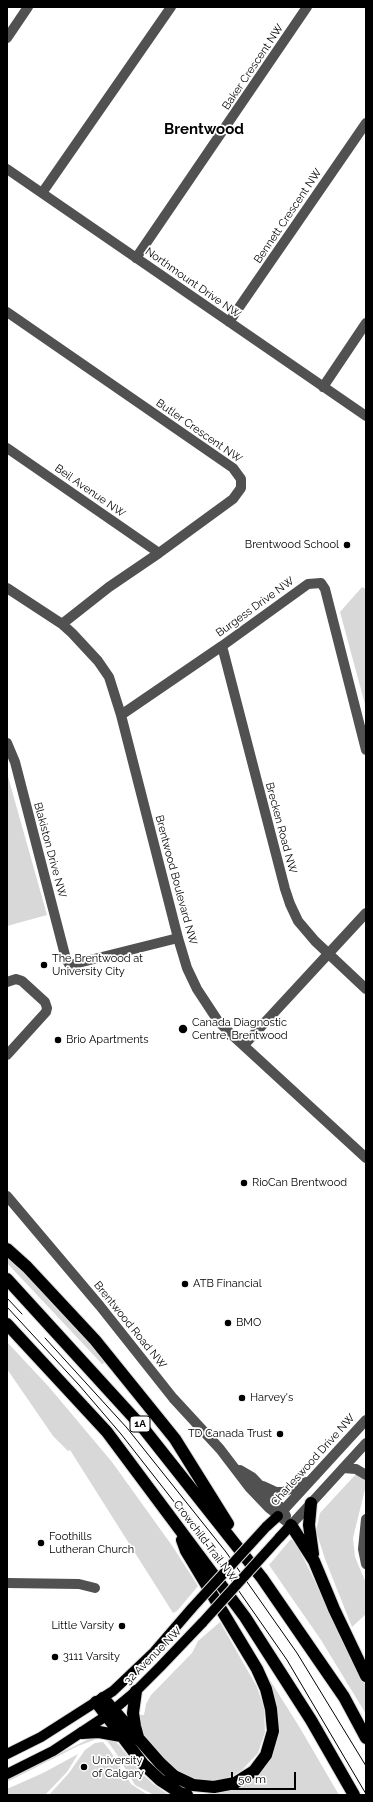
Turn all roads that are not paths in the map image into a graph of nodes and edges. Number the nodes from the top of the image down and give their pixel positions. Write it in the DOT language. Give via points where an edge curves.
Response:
graph roads {
  1 [pos="28,7"];
  2 [pos="171,7"];
  3 [pos="307,7"];
  4 [pos="7,38"];
  5 [pos="366,123"];
  6 [pos="7,169"];
  7 [pos="42,193"];
  8 [pos="136,258"];
  9 [pos="7,312"];
  10 [pos="229,322"];
  11 [pos="366,324"];
  12 [pos="323,387"];
  13 [pos="366,416"];
  14 [pos="7,448"];
  15 [pos="159,553"];
  16 [pos="7,588"];
  17 [pos="62,624"];
  18 [pos="222,646"];
  19 [pos="121,715"];
  20 [pos="7,743"];
  21 [pos="366,750"];
  22 [pos="366,913"];
  23 [pos="178,938"];
  24 [pos="329,955"];
  25 [pos="7,982"];
  26 [pos="366,989"];
  27 [pos="244,1045"];
  28 [pos="7,1055"];
  29 [pos="366,1158"];
  30 [pos="7,1196"];
  31 [pos="7,1249"];
  32 [pos="7,1279"];
  33 [pos="7,1324"];
  34 [pos="366,1420"];
  35 [pos="366,1443"];
  36 [pos="235,1467"];
  37 [pos="343,1468"];
  38 [pos="366,1475"];
  39 [pos="313,1478"];
  40 [pos="258,1483"];
  41 [pos="311,1503"];
  42 [pos="280,1513"];
  43 [pos="366,1519"];
  44 [pos="176,1524"];
  45 [pos="291,1525"];
  46 [pos="314,1561"];
  47 [pos="366,1564"];
  48 [pos="262,1578"];
  49 [pos="7,1583"];
  50 [pos="95,1588"];
  51 [pos="366,1676"];
  52 [pos="136,1691"];
  53 [pos="100,1700"];
  54 [pos="109,1713"];
  55 [pos="82,1733"];
  56 [pos="122,1736"];
  57 [pos="366,1738"];
  58 [pos="139,1740"];
  59 [pos="7,1754"];
  60 [pos="7,1774"];
  61 [pos="187,1795"];
  62 [pos="354,1795"];
  1 -- 4 [label="street"];
  2 -- 7 [label="street"];
  3 -- 8 [label="street, Baker Crescent NW"];
  5 -- 10 [label="street, Bennett Crescent NW"];
  6 -- 7 [label="street, Northmount Drive NW"];
  7 -- 8 [label="street, Northmount Drive NW"];
  8 -- 10 [label="street, Northmount Drive NW"];
  9 -- 15 [label="street, Butler Crescent NW" via="238,473 241,488 233,499"];
  10 -- 12 [label="street, Northmount Drive NW"];
  11 -- 12 [label="street"];
  12 -- 13 [label="street, Northmount Drive NW"];
  14 -- 15 [label="street, Beil Avenue NW"];
  15 -- 17 [label="street, Butler Crescent NW" via="109,587"];
  16 -- 17 [label="street, Brentwood Boulevard NW"];
  17 -- 19 [label="street, Brentwood Boulevard NW" via="98,661 109,677"];
  18 -- 19 [label="street, Burgess Drive NW"];
  18 -- 21 [label="street, Burgess Drive NW" via="308,584 321,582 325,589"];
  18 -- 24 [label="street, Brecken Road NW" via="290,904 298,921"];
  19 -- 23 [label="street, Brentwood Boulevard NW"];
  20 -- 23 [label="street, Blakiston Drive NW" via="15,762 69,964"];
  22 -- 24 [label="street"];
  23 -- 27 [label="street, Brentwood Boulevard NW" via="187,968 197,989 218,1021"];
  24 -- 26 [label="street, Brecken Road NW"];
  24 -- 27 [label="street"];
  25 -- 28 [label="street" via="16,979 22,981 46,1002 48,1008"];
  27 -- 29 [label="street, Brentwood Boulevard NW"];
  30 -- 36 [label="street, Brentwood Road NW" via="100,1306 173,1398"];
  31 -- 48 [label="highway" via="95,1340 174,1439"];
  32 -- 48 [label="highway, Crowchild Trail NW / 1A" via="144,1429"];
  33 -- 44 [label="highway, Crowchild Trail NW" via="107,1432"];
  34 -- 39 [label="street, Charleswood Drive NW"];
  35 -- 37 [label="street"];
  36 -- 40 [label="street, Brentwood Road NW"];
  36 -- 42 [label="street, Brentwood Road NW" via="264,1503"];
  37 -- 38 [label="street" via="356,1468"];
  37 -- 41 [label="street"];
  39 -- 40 [label="street" via="283,1492 276,1492"];
  39 -- 42 [label="street, Charleswood Drive NW"];
  40 -- 42 [label="street, Brentwood Road NW"];
  41 -- 45 [label="street"];
  41 -- 46 [label="highway" via="309,1525"];
  42 -- 45 [label="street, Brentwood Road NW"];
  42 -- 53 [label="main road, 32 Avenue NW, bridge" via="142,1664"];
  43 -- 47 [label="street" via="363,1549"];
  44 -- 58 [label="highway" via="186,1551 257,1669 266,1689 272,1731 266,1755 254,1771 235,1783 214,1787 193,1785 174,1776"];
  44 -- 62 [label="highway, Crowchild Trail NW" via="245,1617 311,1720"];
  45 -- 46 [label="highway"];
  45 -- 52 [label="main road, 32 Avenue NW, bridge"];
  46 -- 51 [label="highway"];
  48 -- 57 [label="highway, Crowchild Trail NW / 1A" via="344,1697"];
  49 -- 50 [label="street" via="79,1584"];
  52 -- 54 [label="main road, 32 Avenue NW"];
  52 -- 58 [label="highway" via="133,1713"];
  53 -- 54 [label="highway"];
  53 -- 59 [label="main road, 32 Avenue NW" via="41,1737"];
  54 -- 55 [label="main road, 32 Avenue NW"];
  54 -- 56 [label="highway"];
  54 -- 58 [label="highway"];
  55 -- 56 [label="highway" via="99,1732"];
  55 -- 60 [label="main road, 32 Avenue NW"];
  56 -- 61 [label="highway" via="143,1764 160,1780"];
}
